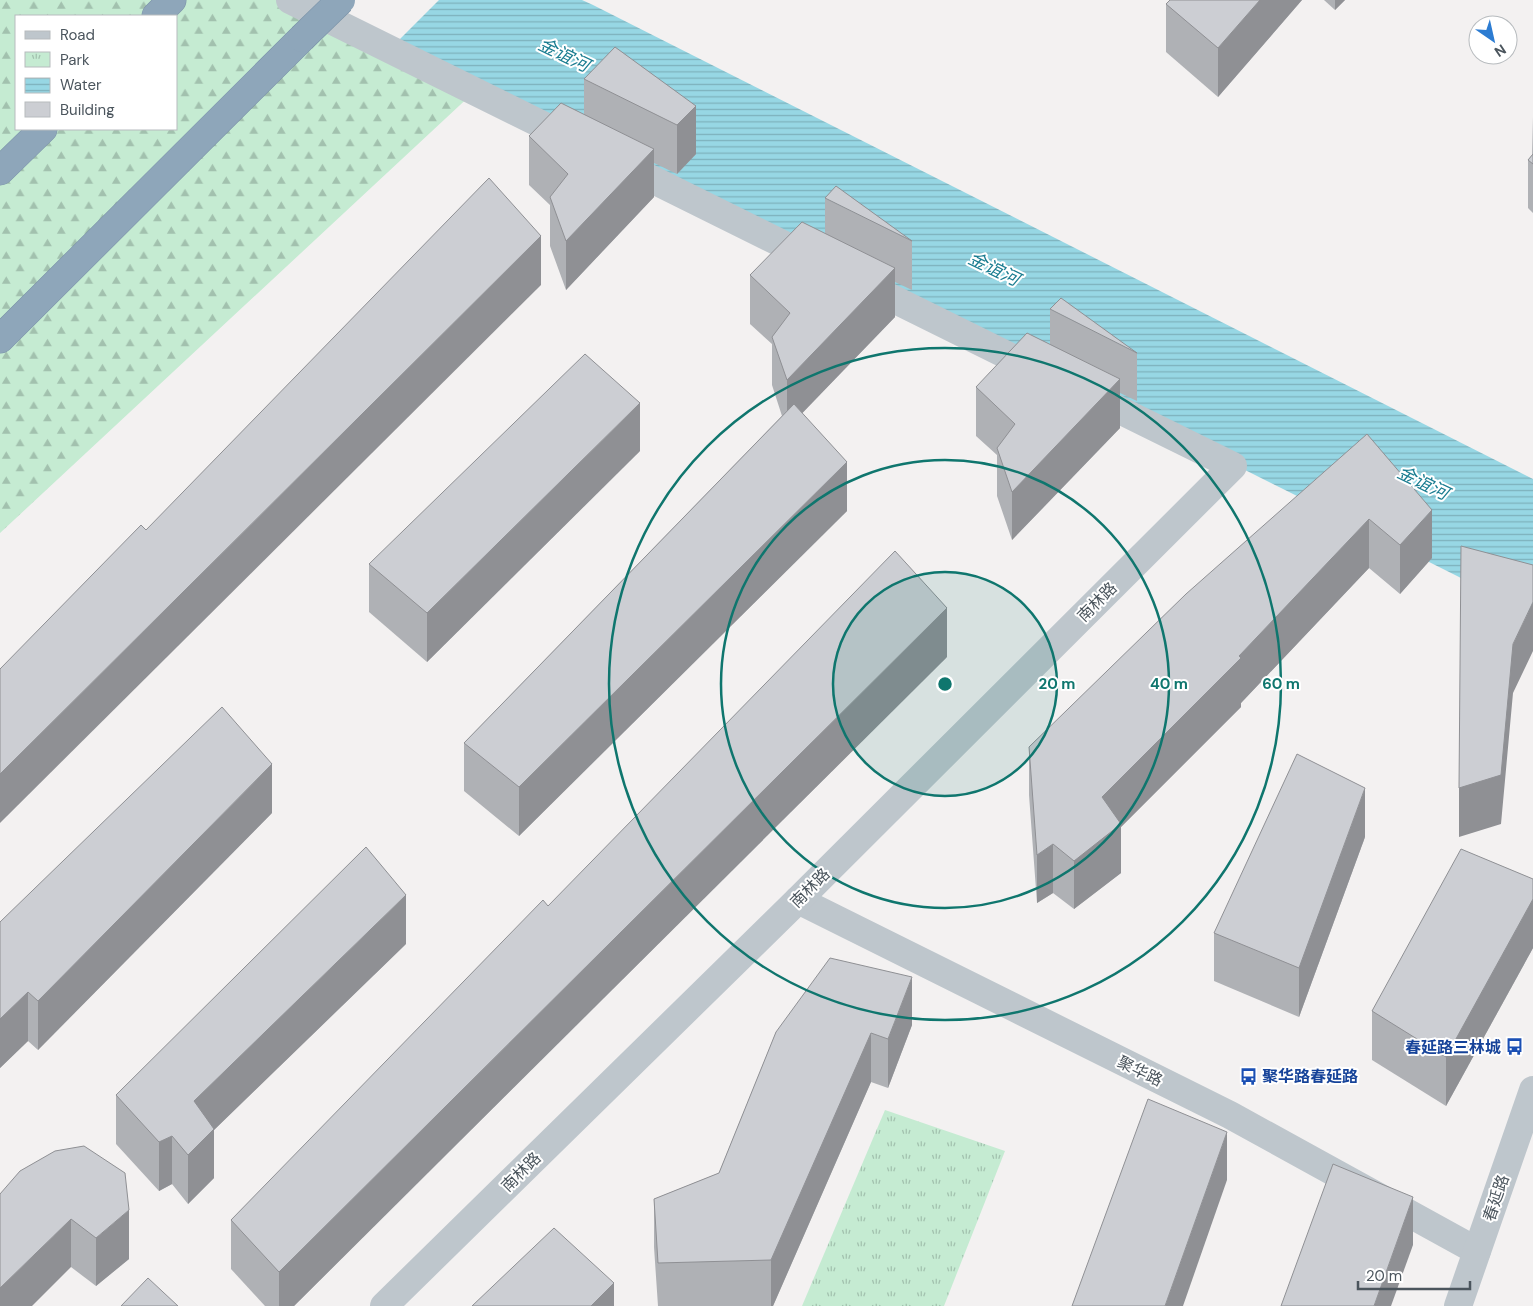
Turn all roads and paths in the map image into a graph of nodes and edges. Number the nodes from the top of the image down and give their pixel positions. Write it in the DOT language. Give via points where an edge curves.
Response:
graph roads {
  1 [pos="172,0"];
  2 [pos="290,0"];
  3 [pos="340,0"];
  4 [pos="157,15"];
  5 [pos="42,130"];
  6 [pos="0,171"];
  7 [pos="0,339"];
  8 [pos="798,900"];
  9 [pos="1533,1090"];
  10 [pos="1478,1251"];
  11 [pos="384,1306"];
  12 [pos="1458,1306"];
  1 -- 4 [label="highway"];
  2 -- 8 [label="street, 南林路" via="1233,466"];
  3 -- 7 [label="highway, bridge"];
  5 -- 6 [label="highway"];
  8 -- 10 [label="street, 聚华路" via="1230,1115"];
  8 -- 11 [label="street, 南林路"];
  9 -- 10 [label="street, 春延路"];
  10 -- 12 [label="street, 春延路"];
}
